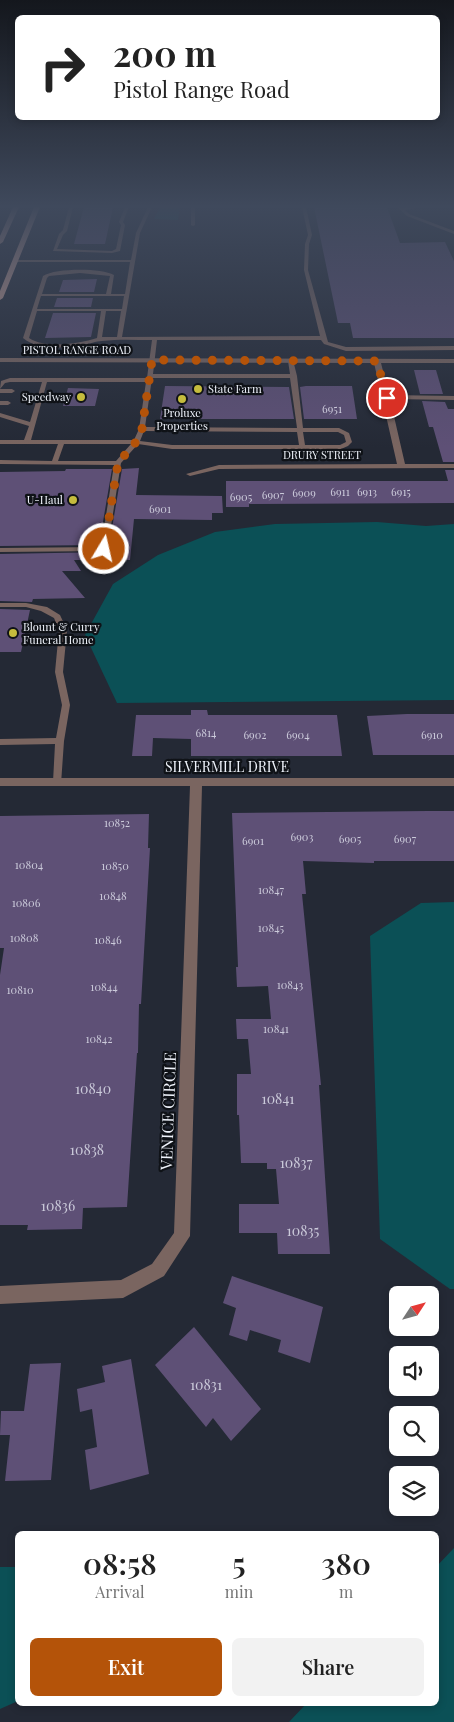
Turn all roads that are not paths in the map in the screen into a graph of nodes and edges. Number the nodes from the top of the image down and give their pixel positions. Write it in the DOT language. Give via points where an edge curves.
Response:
graph roads {
  1 [pos="41,287"];
  2 [pos="129,287"];
  3 [pos="310,287"];
  4 [pos="55,288"];
  5 [pos="64,288"];
  6 [pos="100,288"];
  7 [pos="109,288"];
  8 [pos="39,295"];
  9 [pos="108,295"];
  10 [pos="128,295"];
  11 [pos="34,310"];
  12 [pos="104,310"];
  13 [pos="125,310"];
  14 [pos="323,338"];
  15 [pos="99,339"];
  16 [pos="119,339"];
  17 [pos="155,339"];
  18 [pos="454,348"];
  19 [pos="0,360"];
  20 [pos="152,360"];
  21 [pos="292,361"];
  22 [pos="377,361"];
  23 [pos="454,361"];
  24 [pos="294,376"];
  25 [pos="149,378"];
  26 [pos="44,380"];
  27 [pos="0,387"];
  28 [pos="41,390"];
  29 [pos="0,391"];
  30 [pos="12,391"];
  31 [pos="34,391"];
  32 [pos="387,398"];
  33 [pos="454,398"];
  34 [pos="31,402"];
  35 [pos="38,402"];
  36 [pos="0,403"];
  37 [pos="8,403"];
  38 [pos="0,415"];
  39 [pos="32,425"];
  40 [pos="142,429"];
  41 [pos="300,429"];
  42 [pos="0,442"];
  43 [pos="27,442"];
  44 [pos="136,442"];
  45 [pos="61,443"];
  46 [pos="302,447"];
  47 [pos="0,462"];
  48 [pos="54,463"];
  49 [pos="118,463"];
  50 [pos="402,466"];
  51 [pos="454,466"];
  52 [pos="190,474"];
  53 [pos="0,550"];
  54 [pos="0,605"];
  55 [pos="60,741"];
  56 [pos="0,742"];
  57 [pos="0,782"];
  58 [pos="58,782"];
  59 [pos="196,782"];
  60 [pos="454,782"];
  61 [pos="0,1295"];
  1 -- 8 [label="lane"];
  2 -- 10 [label="lane"];
  3 -- 14 [label="lane"];
  4 -- 5 [label="lane"];
  6 -- 7 [label="lane"];
  7 -- 9 [label="lane"];
  8 -- 9 [label="lane"];
  8 -- 11 [label="lane"];
  9 -- 10 [label="lane"];
  10 -- 13 [label="lane"];
  11 -- 12 [label="lane"];
  11 -- 15 [label="lane" via="26,338 29,342 82,344"];
  12 -- 13 [label="lane"];
  12 -- 15 [label="lane"];
  13 -- 16 [label="lane"];
  14 -- 17 [label="lane"];
  14 -- 18 [label="lane" via="326,343 346,349"];
  15 -- 16 [label="lane"];
  16 -- 17 [label="lane"];
  17 -- 20 [label="lane"];
  19 -- 20 [label="street, PISTOL RANGE ROAD"];
  20 -- 21 [label="street, PISTOL RANGE ROAD"];
  20 -- 25 [label="lane"];
  21 -- 22 [label="street, PISTOL RANGE ROAD"];
  21 -- 24 [label="lane"];
  22 -- 23 [label="street, PISTOL RANGE ROAD"];
  22 -- 32 [label="street"];
  24 -- 25 [label="lane"];
  24 -- 41 [label="lane"];
  25 -- 26 [label="lane"];
  25 -- 40 [label="lane"];
  26 -- 27 [label="lane" via="10,380"];
  26 -- 28 [label="lane"];
  28 -- 31 [label="lane"];
  28 -- 35 [label="lane"];
  29 -- 30 [label="lane"];
  32 -- 33 [label="street"];
  32 -- 50 [label="street"];
  34 -- 35 [label="lane"];
  35 -- 39 [label="lane"];
  36 -- 37 [label="lane"];
  38 -- 39 [label="lane"];
  39 -- 43 [label="lane"];
  40 -- 41 [label="lane"];
  40 -- 44 [label="lane"];
  41 -- 46 [label="lane"];
  41 -- 46 [label="lane" via="339,430 347,434 349,442 341,447"];
  42 -- 43 [label="lane"];
  43 -- 45 [label="lane"];
  44 -- 45 [label="lane"];
  44 -- 46 [label="lane" via="172,448"];
  44 -- 49 [label="lane"];
  45 -- 48 [label="lane"];
  47 -- 48 [label="lane"];
  48 -- 49 [label="lane"];
  49 -- 53 [label="lane" via="104,549"];
  50 -- 51 [label="street, DRURY STREET"];
  50 -- 52 [label="street, DRURY STREET" via="219,467"];
  54 -- 55 [label="lane" via="44,608 58,617 63,630 58,672 66,705"];
  55 -- 56 [label="lane"];
  55 -- 58 [label="lane"];
  57 -- 58 [label="street, SILVERMILL DRIVE"];
  58 -- 59 [label="street, SILVERMILL DRIVE"];
  59 -- 60 [label="street, SILVERMILL DRIVE"];
  59 -- 61 [label="street, VENICE CIRCLE" via="182,1236 158,1270 122,1289"];
}
